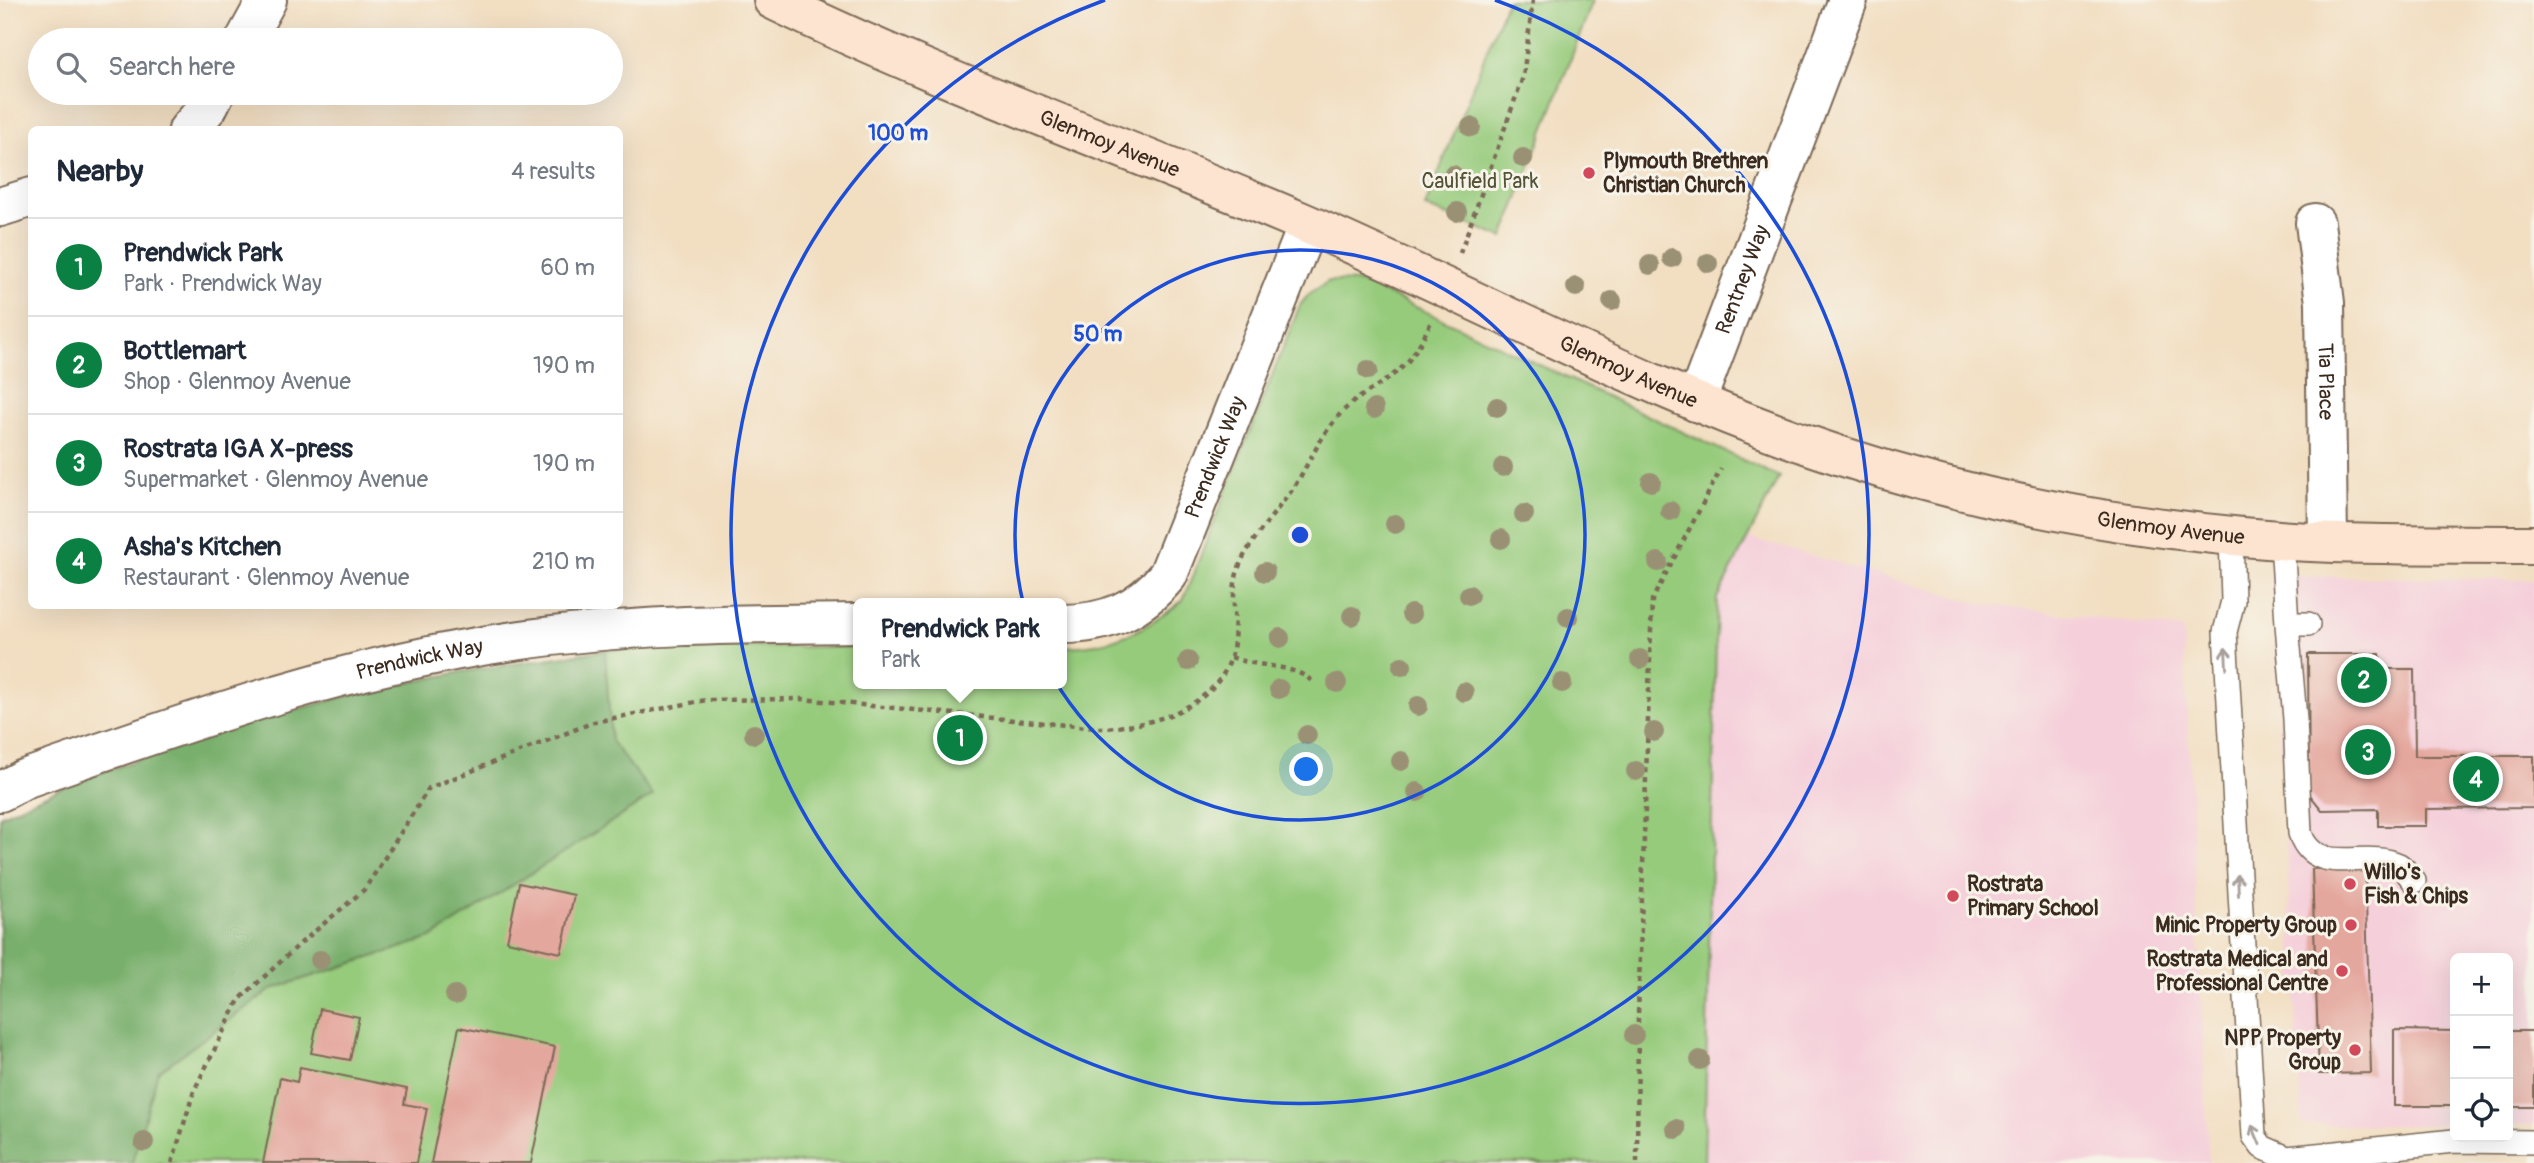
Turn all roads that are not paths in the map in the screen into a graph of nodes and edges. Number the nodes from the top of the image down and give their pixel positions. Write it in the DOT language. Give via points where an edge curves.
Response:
graph roads {
  1 [pos="267,0"];
  2 [pos="774,0"];
  3 [pos="1848,0"];
  4 [pos="252,28"];
  5 [pos="209,105"];
  6 [pos="191,126"];
  7 [pos="28,198"];
  8 [pos="0,207"];
  9 [pos="2315,223"];
  10 [pos="1308,225"];
  11 [pos="1696,402"];
  12 [pos="2231,535"];
  13 [pos="2282,540"];
  14 [pos="2328,542"];
  15 [pos="2534,545"];
  16 [pos="853,623"];
  17 [pos="1067,624"];
  18 [pos="0,792"];
  19 [pos="2414,881"];
  20 [pos="2534,1143"];
  21 [pos="2494,1152"];
  1 -- 4 [label="street"];
  2 -- 10 [label="street, Glenmoy Avenue" via="881,52"];
  3 -- 11 [label="street, Rentney Way"];
  5 -- 6 [label="street"];
  7 -- 8 [label="street"];
  9 -- 14 [label="street, Tia Place" via="2325,303"];
  10 -- 11 [label="street, Glenmoy Avenue"];
  10 -- 17 [label="street, Prendwick Way" via="1168,575 1153,594 1113,618"];
  11 -- 12 [label="street, Glenmoy Avenue" via="1837,455 1968,493 2094,519"];
  12 -- 13 [label="street, Glenmoy Avenue"];
  21 -- 12 [label="lane, one-way" via="2454,1141 2287,1158 2262,1147 2254,1136 2225,632 2233,601"];
  13 -- 14 [label="street, Glenmoy Avenue"];
  13 -- 19 [label="lane" via="2298,624 2300,833 2304,845 2326,860 2374,859 2400,866"];
  14 -- 15 [label="street, Glenmoy Avenue"];
  16 -- 18 [label="street, Prendwick Way" via="624,629 513,641 425,657 233,706 24,779"];
  20 -- 21 [label="lane"];
}
